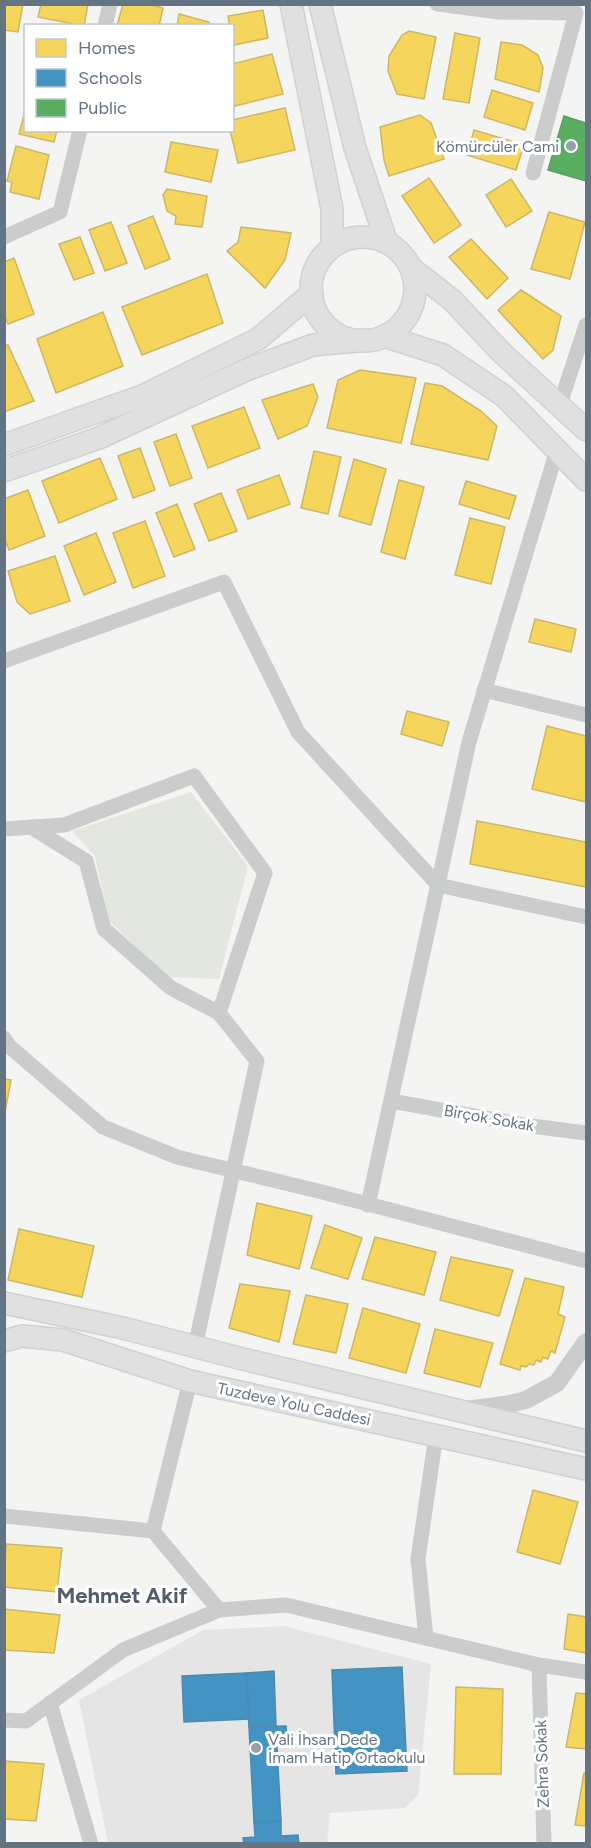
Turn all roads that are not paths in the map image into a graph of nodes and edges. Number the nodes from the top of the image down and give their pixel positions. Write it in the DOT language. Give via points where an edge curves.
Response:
graph roads {
  1 [pos="110,4"];
  2 [pos="291,4"];
  3 [pos="320,4"];
  4 [pos="437,4"];
  5 [pos="573,9"];
  6 [pos="105,24"];
  7 [pos="80,132"];
  8 [pos="533,173"];
  9 [pos="4,237"];
  10 [pos="387,243"];
  11 [pos="332,248"];
  12 [pos="411,268"];
  13 [pos="312,293"];
  14 [pos="586,325"];
  15 [pos="376,338"];
  16 [pos="560,404"];
  17 [pos="586,430"];
  18 [pos="4,445"];
  19 [pos="557,450"];
  20 [pos="4,471"];
  21 [pos="586,480"];
  22 [pos="4,661"];
  23 [pos="484,690"];
  24 [pos="586,715"];
  25 [pos="31,827"];
  26 [pos="4,829"];
  27 [pos="438,885"];
  28 [pos="586,917"];
  29 [pos="219,1013"];
  30 [pos="4,1038"];
  31 [pos="391,1101"];
  32 [pos="586,1133"];
  33 [pos="235,1171"];
  34 [pos="368,1205"];
  35 [pos="586,1261"];
  36 [pos="4,1303"];
  37 [pos="4,1341"];
  38 [pos="586,1342"];
  39 [pos="195,1347"];
  40 [pos="190,1381"];
  41 [pos="461,1410"];
  42 [pos="436,1435"];
  43 [pos="586,1441"];
  44 [pos="586,1468"];
  45 [pos="4,1515"];
  46 [pos="153,1531"];
  47 [pos="219,1610"];
  48 [pos="426,1638"];
  49 [pos="539,1665"];
  50 [pos="586,1671"];
  51 [pos="50,1703"];
  52 [pos="4,1720"];
  53 [pos="91,1844"];
  54 [pos="544,1844"];
  1 -- 6 [label="street"];
  2 -- 11 [label="main road" via="332,208"];
  3 -- 10 [label="main road" via="355,148"];
  4 -- 5 [label="street" via="499,12"];
  5 -- 8 [label="street"];
  7 -- 9 [label="street" via="60,213"];
  10 -- 11 [label="main road" via="359,237"];
  10 -- 12 [label="main road" via="397,249"];
  11 -- 13 [label="main road" via="320,260 313,276"];
  12 -- 15 [label="main road" via="414,300 408,315 398,328"];
  12 -- 16 [label="main road" via="452,300 501,352"];
  13 -- 15 [label="main road" via="320,316 336,333 351,339"];
  13 -- 18 [label="main road" via="258,339 142,396"];
  14 -- 16 [label="street"];
  15 -- 19 [label="main road" via="443,355 504,396"];
  15 -- 20 [label="main road" via="313,345 246,370 99,438"];
  16 -- 17 [label="main road"];
  19 -- 21 [label="main road"];
  19 -- 23 [label="street"];
  22 -- 27 [label="street" via="224,582 298,732"];
  23 -- 24 [label="street"];
  23 -- 27 [label="street"];
  25 -- 26 [label="street"];
  25 -- 29 [label="street" via="86,861 104,929 171,988"];
  25 -- 29 [label="street" via="64,825 194,776 265,873"];
  27 -- 28 [label="street"];
  27 -- 31 [label="street"];
  29 -- 33 [label="street" via="257,1061"];
  30 -- 33 [label="street" via="103,1127 177,1157"];
  31 -- 32 [label="street, Birçok Sokak"];
  31 -- 34 [label="street"];
  33 -- 34 [label="street"];
  33 -- 39 [label="street"];
  34 -- 35 [label="street"];
  36 -- 39 [label="main road, Tuzdeve Yolu Caddesi"];
  37 -- 40 [label="main road, Tuzdeve Yolu Caddesi" via="22,1336 63,1340"];
  38 -- 41 [label="street" via="557,1383 526,1400"];
  39 -- 41 [label="main road, Tuzdeve Yolu Caddesi"];
  40 -- 42 [label="main road, Tuzdeve Yolu Caddesi"];
  40 -- 46 [label="street"];
  41 -- 43 [label="main road, Tuzdeve Yolu Caddesi"];
  42 -- 44 [label="main road, Tuzdeve Yolu Caddesi"];
  42 -- 48 [label="street" via="418,1559"];
  45 -- 46 [label="street"];
  46 -- 47 [label="street"];
  47 -- 48 [label="street" via="286,1605"];
  47 -- 51 [label="street" via="123,1650"];
  48 -- 49 [label="street"];
  49 -- 50 [label="street"];
  49 -- 54 [label="street, Zehra Sokak"];
  51 -- 52 [label="street" via="26,1721"];
  51 -- 53 [label="street"];
}
